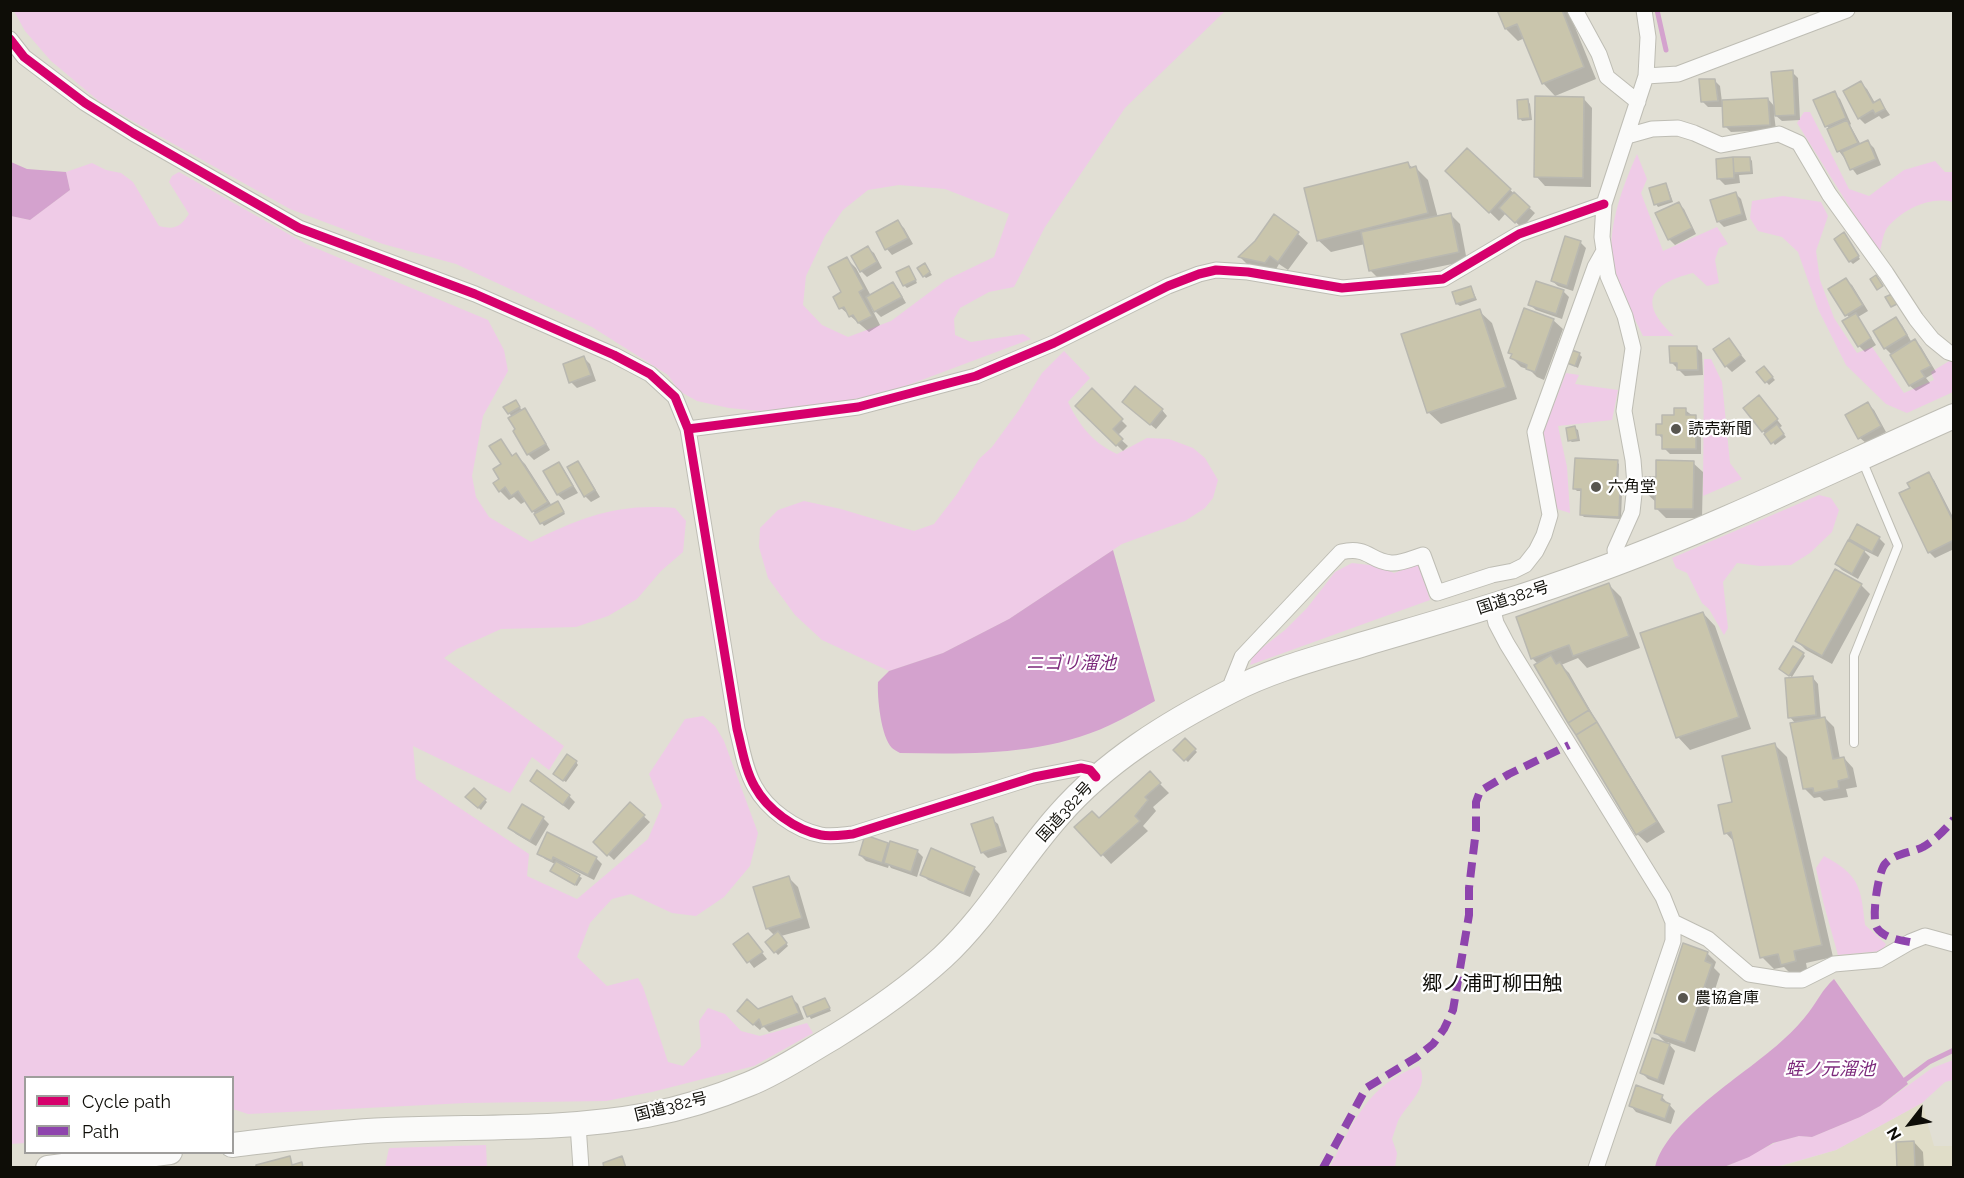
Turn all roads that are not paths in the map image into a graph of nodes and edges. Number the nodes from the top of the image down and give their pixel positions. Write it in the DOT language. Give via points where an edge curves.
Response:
graph roads {
  1 [pos="1575,10"];
  2 [pos="1644,10"];
  3 [pos="1847,10"];
  4 [pos="10,39"];
  5 [pos="1646,76"];
  6 [pos="1638,102"];
  7 [pos="1627,136"];
  8 [pos="1604,204"];
  9 [pos="1604,251"];
  10 [pos="1953,354"];
  11 [pos="1953,416"];
  12 [pos="688,429"];
  13 [pos="1862,458"];
  14 [pos="1617,563"];
  15 [pos="1492,606"];
  16 [pos="1235,689"];
  17 [pos="1854,743"];
  18 [pos="1096,777"];
  19 [pos="1673,922"];
  20 [pos="1953,944"];
  21 [pos="578,1125"];
  22 [pos="234,1145"];
  23 [pos="154,1154"];
  24 [pos="48,1167"];
  25 [pos="581,1167"];
  26 [pos="1596,1167"];
  1 -- 6 [label="street" via="1608,77"];
  2 -- 5 [label="street" via="1648,37"];
  3 -- 5 [label="street" via="1678,74"];
  4 -- 12 [label="street" via="24,57 85,103 299,228 475,294 650,374 675,397"];
  5 -- 6 [label="street"];
  6 -- 7 [label="street"];
  7 -- 8 [label="street"];
  7 -- 10 [label="street" via="1652,129 1678,128 1721,145 1779,134 1799,143 1829,194 1916,319 1932,339"];
  8 -- 9 [label="street"];
  8 -- 12 [label="street" via="1519,234 1443,279 1342,288 1216,270 1168,286 1053,344 976,376 858,407"];
  9 -- 14 [label="street" via="1608,276 1633,348 1624,411 1635,485 1632,512 1615,550"];
  9 -- 16 [label="street" via="1536,432 1550,515 1536,551 1525,565 1437,593 1423,555 1390,563 1363,551 1341,552 1242,657 1232,682"];
  11 -- 13 [label="highway, 国道382号"];
  12 -- 18 [label="street" via="737,729 754,786 767,804 810,832 838,836 1034,777 1081,768"];
  13 -- 14 [label="highway, 国道382号"];
  13 -- 17 [label="lane" via="1898,546 1854,656"];
  14 -- 15 [label="highway, 国道382号"];
  15 -- 16 [label="highway, 国道382号" via="1285,668"];
  15 -- 19 [label="street" via="1507,644 1663,897"];
  16 -- 18 [label="highway, 国道382号" via="1174,723"];
  18 -- 21 [label="highway, 国道382号" via="1052,823 968,932 883,1006 749,1084 652,1114"];
  19 -- 20 [label="street" via="1708,939 1749,974 1787,980 1802,980 1834,964 1880,960 1925,936"];
  19 -- 26 [label="street" via="1673,941"];
  21 -- 22 [label="highway, 国道382号" via="387,1130"];
  21 -- 25 [label="street"];
  23 -- 24 [label="highway"];
}
